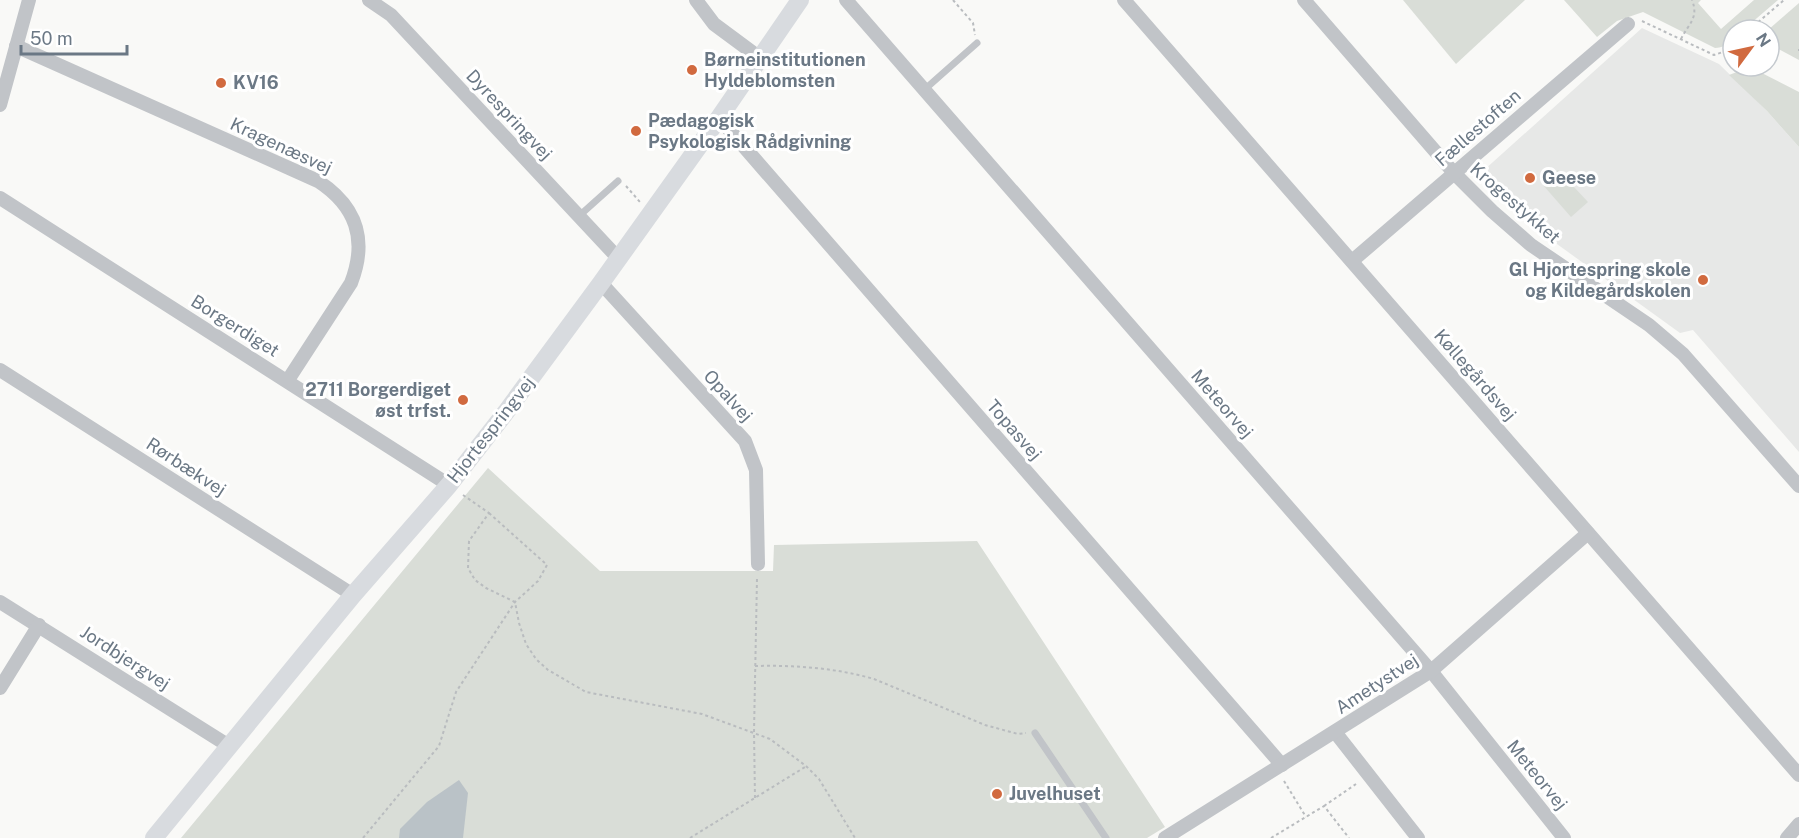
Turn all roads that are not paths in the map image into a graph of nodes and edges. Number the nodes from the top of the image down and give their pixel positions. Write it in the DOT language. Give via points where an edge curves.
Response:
graph roads {
  1 [pos="29,0"];
  2 [pos="369,0"];
  3 [pos="696,0"];
  4 [pos="800,0"];
  5 [pos="846,0"];
  6 [pos="1124,0"];
  7 [pos="1304,0"];
  8 [pos="1628,24"];
  9 [pos="977,43"];
  10 [pos="16,46"];
  11 [pos="760,58"];
  12 [pos="924,90"];
  13 [pos="0,105"];
  14 [pos="719,118"];
  15 [pos="1454,173"];
  16 [pos="618,181"];
  17 [pos="0,198"];
  18 [pos="579,216"];
  19 [pos="618,258"];
  20 [pos="1352,261"];
  21 [pos="601,283"];
  22 [pos="0,370"];
  23 [pos="288,381"];
  24 [pos="449,484"];
  25 [pos="1798,484"];
  26 [pos="1588,533"];
  27 [pos="758,564"];
  28 [pos="353,595"];
  29 [pos="0,602"];
  30 [pos="39,625"];
  31 [pos="1431,671"];
  32 [pos="0,688"];
  33 [pos="1335,732"];
  34 [pos="1035,733"];
  35 [pos="229,746"];
  36 [pos="1279,767"];
  37 [pos="1799,775"];
  38 [pos="1799,824"];
  39 [pos="154,838"];
  40 [pos="1106,838"];
  41 [pos="1166,838"];
  42 [pos="1418,838"];
  43 [pos="1564,838"];
  44 [pos="1787,838"];
  1 -- 10 [label="street"];
  2 -- 18 [label="street, Dyrespringvej" via="391,15"];
  3 -- 11 [label="street" via="714,24"];
  4 -- 11 [label="street, Hjortespringvej"];
  5 -- 12 [label="street, Meteorvej"];
  6 -- 20 [label="street, Køllegårdsvej"];
  7 -- 15 [label="street, Krogestykket"];
  8 -- 15 [label="street, Fællestoften"];
  9 -- 12 [label="lane"];
  10 -- 13 [label="street"];
  10 -- 23 [label="street, Kragenæsvej" via="318,181 345,203 358,234 357,267 351,283"];
  11 -- 14 [label="street, Hjortespringvej"];
  12 -- 31 [label="street, Meteorvej"];
  14 -- 19 [label="street, Hjortespringvej"];
  14 -- 36 [label="street, Topasvej"];
  15 -- 20 [label="street, Fællestoften"];
  15 -- 25 [label="street, Krogestykket" via="1531,245 1649,325 1683,354"];
  16 -- 18 [label="lane"];
  17 -- 23 [label="street, Borgerdiget"];
  18 -- 19 [label="street, Dyrespringvej"];
  19 -- 21 [label="street, Hjortespringvej"];
  20 -- 26 [label="street, Køllegårdsvej"];
  21 -- 24 [label="street, Hjortespringvej"];
  21 -- 27 [label="street, Opalvej" via="745,441 756,470"];
  22 -- 28 [label="street, Rørbækvej"];
  23 -- 24 [label="street, Borgerdiget"];
  24 -- 28 [label="street, Hjortespringvej"];
  26 -- 31 [label="street, Ametystvej"];
  26 -- 37 [label="street, Køllegårdsvej"];
  28 -- 35 [label="street, Hjortespringvej"];
  29 -- 30 [label="street, Jordbjergvej"];
  30 -- 32 [label="street"];
  30 -- 35 [label="street, Jordbjergvej"];
  31 -- 33 [label="street, Ametystvej"];
  31 -- 43 [label="street, Meteorvej"];
  33 -- 36 [label="street, Ametystvej"];
  33 -- 42 [label="street"];
  34 -- 40 [label="lane"];
  35 -- 39 [label="street, Hjortespringvej"];
  36 -- 41 [label="street, Ametystvej"];
  38 -- 44 [label="street"];
}
